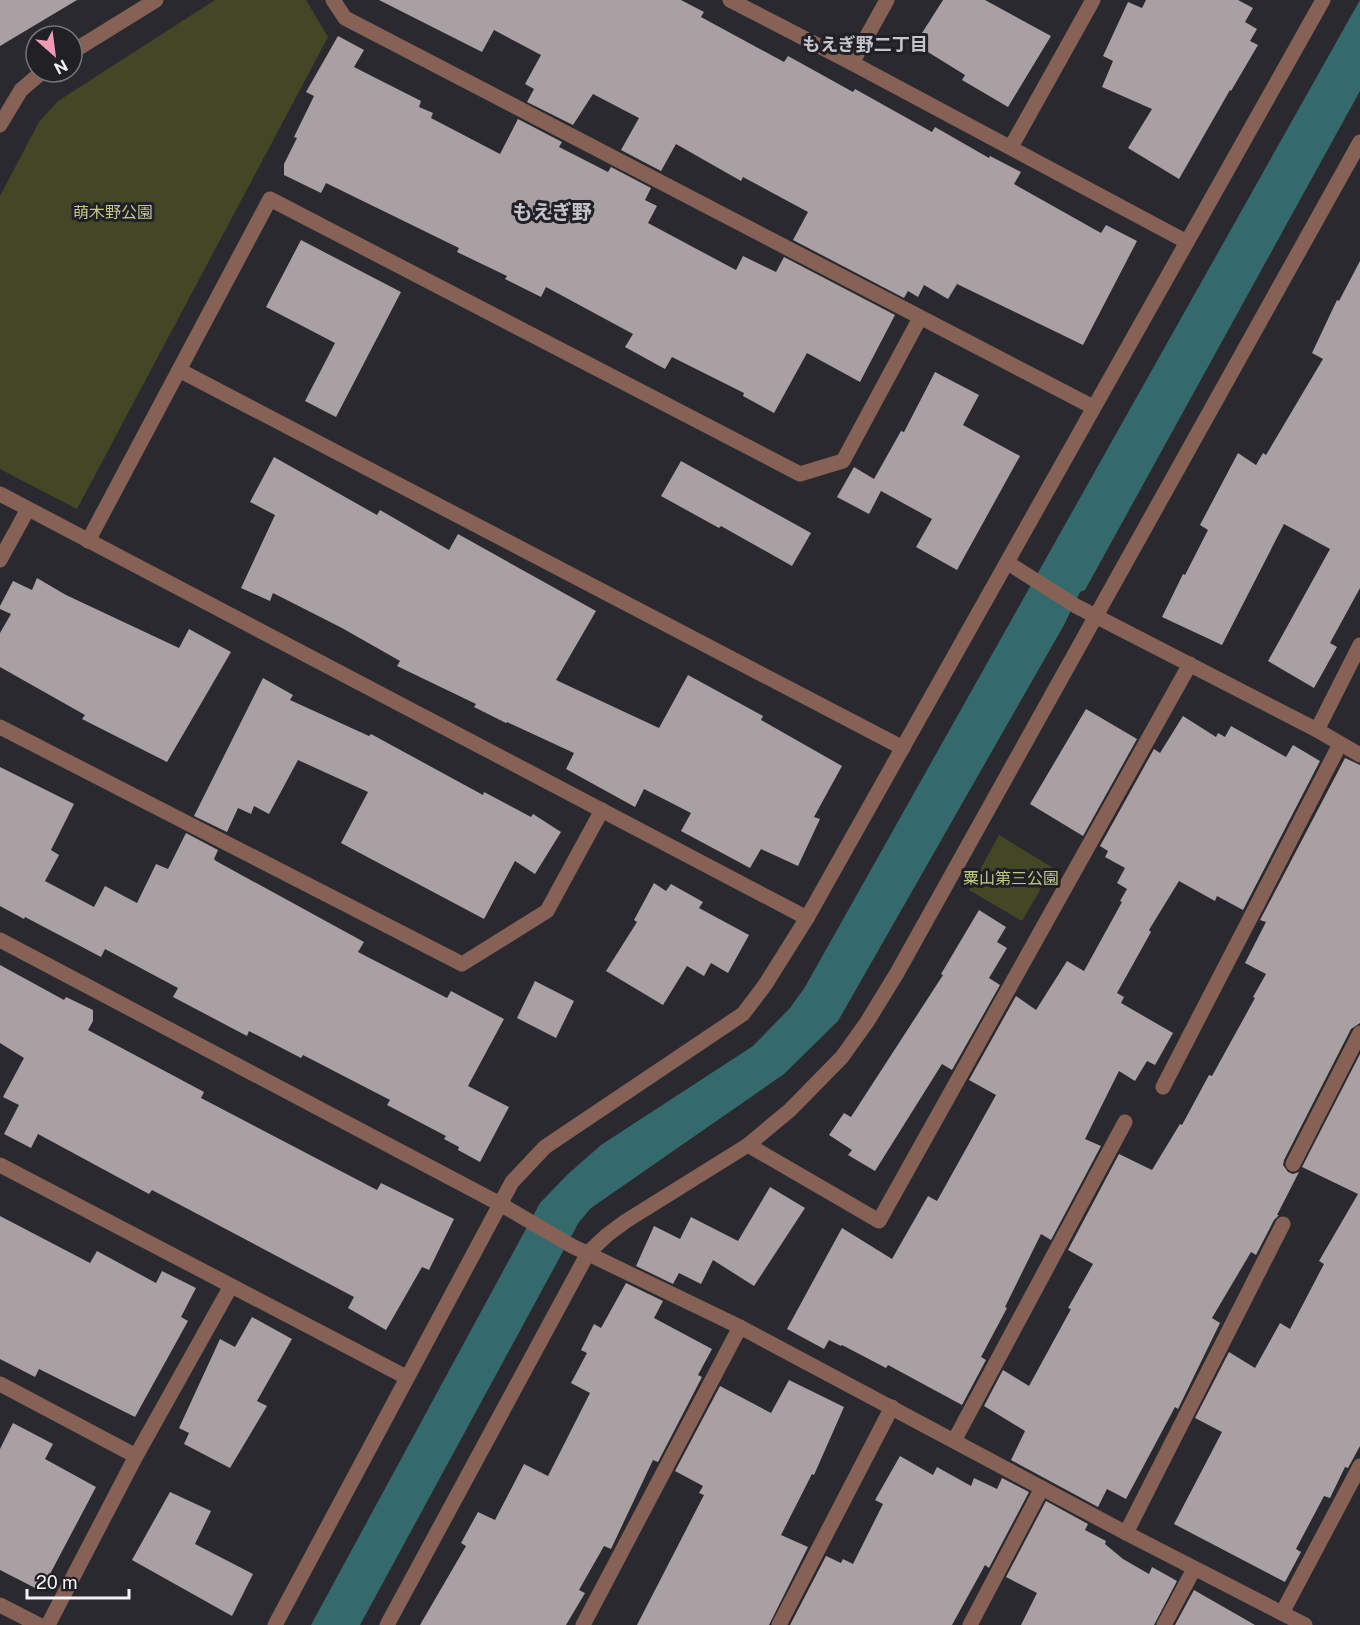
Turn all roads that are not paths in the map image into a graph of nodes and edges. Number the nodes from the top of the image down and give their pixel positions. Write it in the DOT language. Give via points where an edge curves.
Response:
graph roads {
  1 [pos="156,0"];
  2 [pos="333,0"];
  3 [pos="730,0"];
  4 [pos="887,0"];
  5 [pos="1093,0"];
  6 [pos="1323,0"];
  7 [pos="84,45"];
  8 [pos="852,63"];
  9 [pos="28,84"];
  10 [pos="0,125"];
  11 [pos="1360,142"];
  12 [pos="1011,147"];
  13 [pos="1187,242"];
  14 [pos="920,318"];
  15 [pos="179,370"];
  16 [pos="1093,407"];
  17 [pos="0,494"];
  18 [pos="28,509"];
  19 [pos="88,541"];
  20 [pos="0,560"];
  21 [pos="1008,563"];
  22 [pos="1096,616"];
  23 [pos="1360,645"];
  24 [pos="1190,664"];
  25 [pos="0,728"];
  26 [pos="1317,729"];
  27 [pos="1340,744"];
  28 [pos="903,747"];
  29 [pos="1360,755"];
  30 [pos="602,810"];
  31 [pos="807,918"];
  32 [pos="0,940"];
  33 [pos="1360,1033"];
  34 [pos="1163,1087"];
  35 [pos="1125,1122"];
  36 [pos="748,1144"];
  37 [pos="1293,1164"];
  38 [pos="0,1165"];
  39 [pos="500,1204"];
  40 [pos="1283,1224"];
  41 [pos="588,1253"];
  42 [pos="231,1286"];
  43 [pos="740,1327"];
  44 [pos="406,1377"];
  45 [pos="0,1384"];
  46 [pos="892,1407"];
  47 [pos="954,1442"];
  48 [pos="136,1456"];
  49 [pos="1360,1466"];
  50 [pos="1042,1488"];
  51 [pos="1126,1533"];
  52 [pos="1194,1569"];
  53 [pos="0,1605"];
  54 [pos="1282,1613"];
  55 [pos="39,1625"];
  56 [pos="48,1625"];
  57 [pos="275,1625"];
  58 [pos="387,1625"];
  59 [pos="583,1625"];
  60 [pos="779,1625"];
  61 [pos="970,1625"];
  62 [pos="1164,1625"];
  63 [pos="1305,1625"];
  1 -- 7 [label="street"];
  2 -- 14 [label="street" via="345,18"];
  3 -- 8 [label="street"];
  4 -- 8 [label="street"];
  5 -- 12 [label="street"];
  6 -- 13 [label="street"];
  8 -- 12 [label="street"];
  9 -- 10 [label="street"];
  11 -- 22 [label="street"];
  12 -- 13 [label="street"];
  13 -- 16 [label="street"];
  14 -- 15 [label="street" via="843,461 800,474 270,199"];
  14 -- 16 [label="street"];
  15 -- 19 [label="street"];
  15 -- 28 [label="street"];
  16 -- 21 [label="street"];
  17 -- 18 [label="street"];
  18 -- 19 [label="street"];
  18 -- 20 [label="street"];
  19 -- 30 [label="street"];
  21 -- 22 [label="street"];
  21 -- 28 [label="street"];
  22 -- 24 [label="street"];
  22 -- 36 [label="street" via="867,1022 842,1057 790,1110"];
  23 -- 26 [label="street"];
  24 -- 26 [label="street"];
  24 -- 36 [label="street" via="879,1221"];
  25 -- 30 [label="street" via="462,964 547,911"];
  26 -- 27 [label="street"];
  27 -- 29 [label="street"];
  27 -- 34 [label="street"];
  28 -- 31 [label="street"];
  30 -- 31 [label="street"];
  31 -- 39 [label="street" via="742,1014 545,1148 512,1182"];
  32 -- 39 [label="street"];
  33 -- 37 [label="street"];
  35 -- 47 [label="street"];
  36 -- 41 [label="street" via="626,1221"];
  38 -- 42 [label="street"];
  39 -- 41 [label="street"];
  39 -- 44 [label="street"];
  40 -- 51 [label="street"];
  41 -- 43 [label="street"];
  41 -- 58 [label="street"];
  42 -- 44 [label="street"];
  42 -- 48 [label="street"];
  43 -- 46 [label="street"];
  43 -- 59 [label="street"];
  44 -- 57 [label="street"];
  45 -- 48 [label="street"];
  46 -- 47 [label="street"];
  46 -- 60 [label="street"];
  47 -- 50 [label="street"];
  48 -- 56 [label="street"];
  49 -- 54 [label="street"];
  50 -- 51 [label="street"];
  50 -- 61 [label="street"];
  51 -- 52 [label="street"];
  52 -- 54 [label="street"];
  52 -- 62 [label="street"];
  53 -- 55 [label="street"];
  54 -- 63 [label="street"];
}
